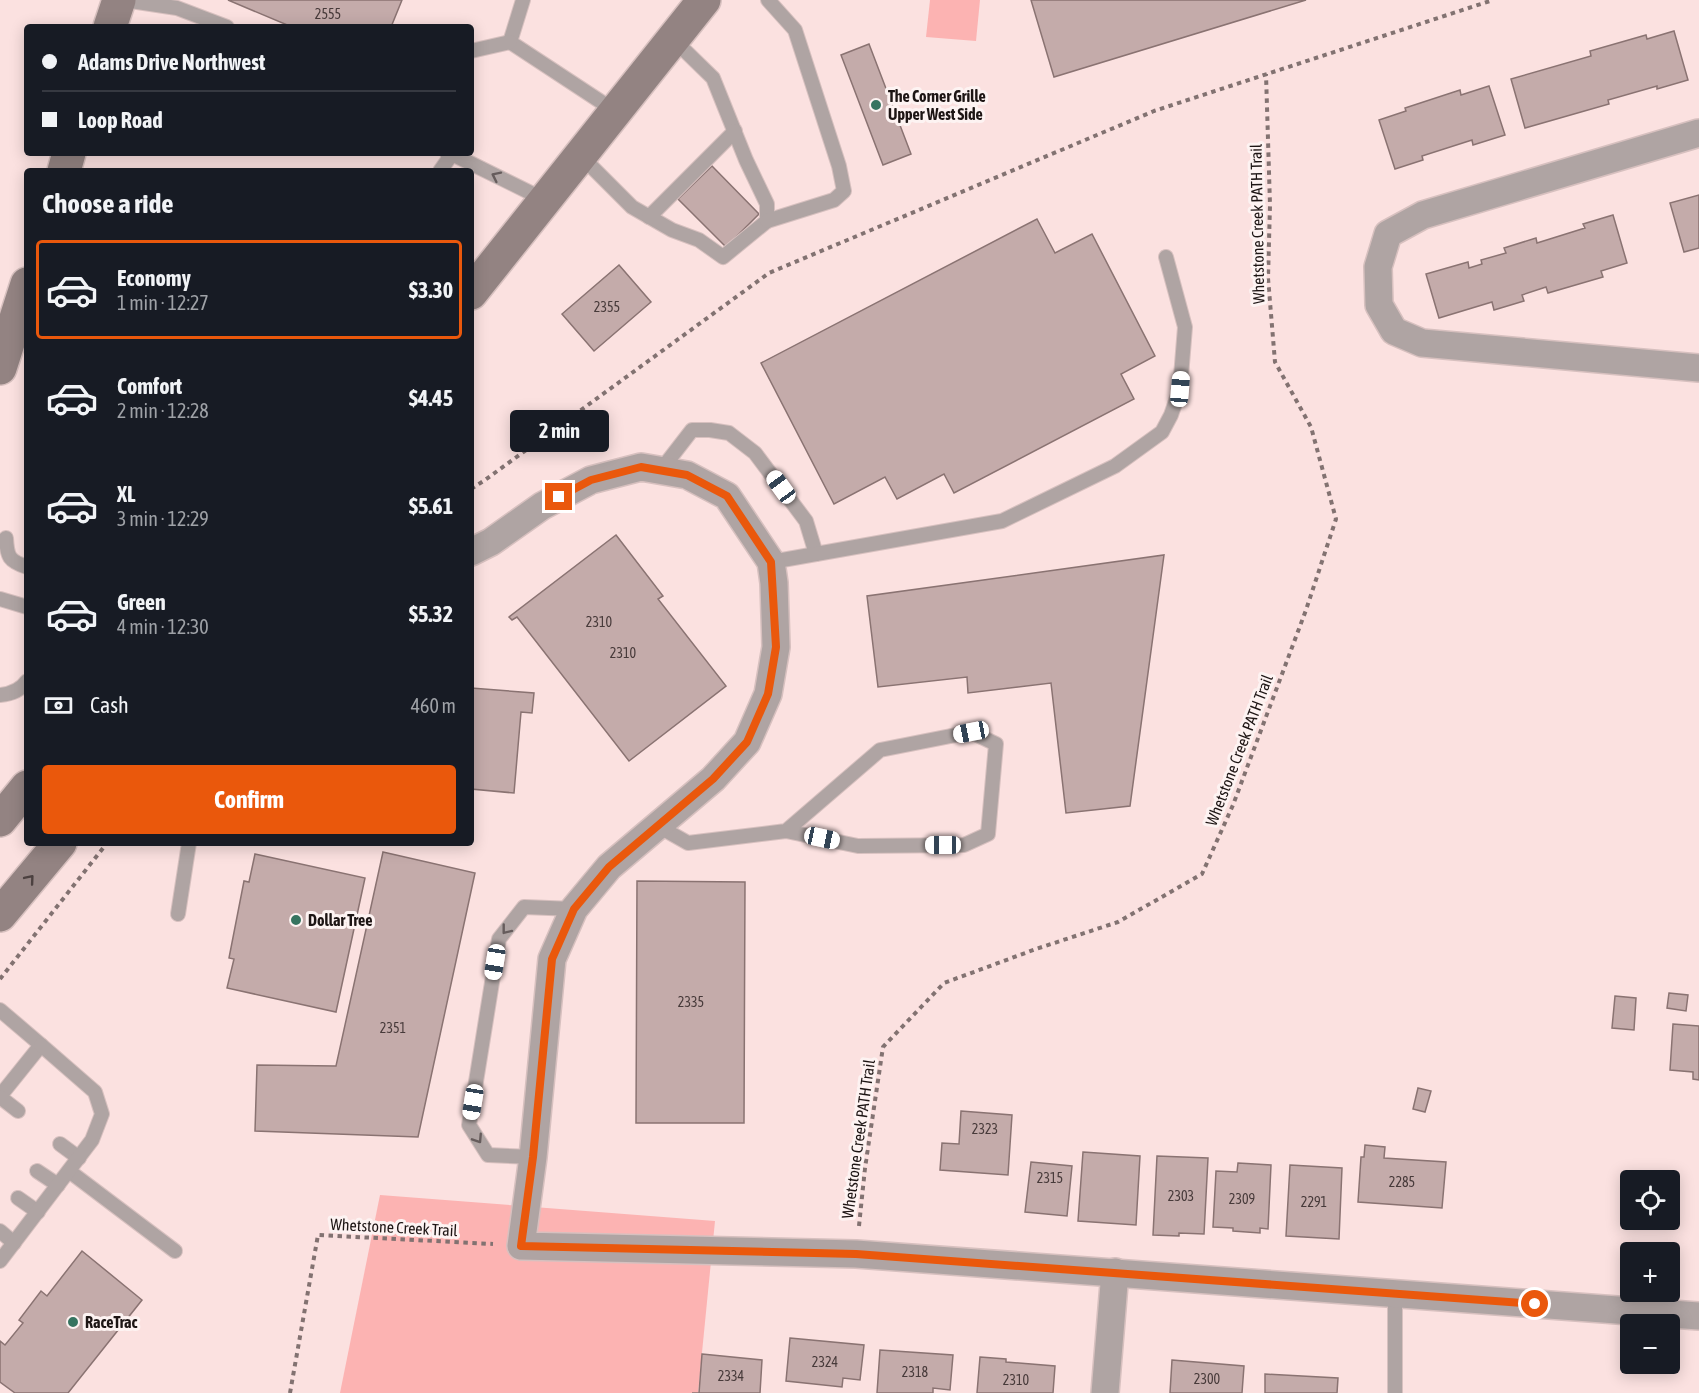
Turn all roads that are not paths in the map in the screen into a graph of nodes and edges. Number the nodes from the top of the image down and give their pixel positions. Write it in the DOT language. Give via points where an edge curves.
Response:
graph roads {
  1 [pos="119,0"];
  2 [pos="124,0"];
  3 [pos="523,0"];
  4 [pos="704,0"];
  5 [pos="768,0"];
  6 [pos="178,4"];
  7 [pos="111,24"];
  8 [pos="221,24"];
  9 [pos="673,39"];
  10 [pos="510,42"];
  11 [pos="474,50"];
  12 [pos="615,111"];
  13 [pos="735,131"];
  14 [pos="1699,133"];
  15 [pos="580,155"];
  16 [pos="456,156"];
  17 [pos="545,200"];
  18 [pos="649,217"];
  19 [pos="767,221"];
  20 [pos="1166,258"];
  21 [pos="474,289"];
  22 [pos="24,293"];
  23 [pos="0,368"];
  24 [pos="1699,368"];
  25 [pos="661,470"];
  26 [pos="6,538"];
  27 [pos="474,550"];
  28 [pos="816,554"];
  29 [pos="771,562"];
  30 [pos="24,566"];
  31 [pos="0,599"];
  32 [pos="24,606"];
  33 [pos="24,685"];
  34 [pos="0,695"];
  35 [pos="24,791"];
  36 [pos="0,820"];
  37 [pos="658,826"];
  38 [pos="786,831"];
  39 [pos="58,846"];
  40 [pos="189,846"];
  41 [pos="574,909"];
  42 [pos="0,915"];
  43 [pos="178,915"];
  44 [pos="0,1010"];
  45 [pos="41,1045"];
  46 [pos="0,1097"];
  47 [pos="18,1111"];
  48 [pos="60,1144"];
  49 [pos="533,1157"];
  50 [pos="79,1158"];
  51 [pos="37,1171"];
  52 [pos="69,1171"];
  53 [pos="58,1185"];
  54 [pos="18,1198"];
  55 [pos="38,1212"];
  56 [pos="0,1231"];
  57 [pos="14,1243"];
  58 [pos="175,1251"];
  59 [pos="0,1262"];
  60 [pos="1115,1272"];
  61 [pos="1395,1293"];
  62 [pos="1699,1316"];
  63 [pos="1105,1393"];
  64 [pos="1395,1393"];
  1 -- 7 [label="main road"];
  2 -- 6 [label="lane"];
  3 -- 10 [label="lane"];
  4 -- 9 [label="main road"];
  5 -- 19 [label="lane" via="795,30 840,166 844,191 834,200"];
  6 -- 8 [label="lane"];
  9 -- 12 [label="main road"];
  9 -- 13 [label="lane" via="713,78"];
  10 -- 11 [label="lane"];
  10 -- 12 [label="lane"];
  12 -- 15 [label="main road"];
  13 -- 18 [label="lane"];
  13 -- 19 [label="lane" via="767,204"];
  14 -- 24 [label="street" via="1423,215 1388,234 1378,267 1379,305 1394,331 1422,343"];
  15 -- 17 [label="main road"];
  15 -- 18 [label="lane" via="632,207"];
  17 -- 16 [label="lane, one-way"];
  17 -- 21 [label="main road"];
  18 -- 19 [label="lane" via="699,240 723,257"];
  20 -- 28 [label="lane" via="1185,327 1180,389 1162,432 1115,466 1002,521"];
  22 -- 23 [label="main road"];
  25 -- 27 [label="street" via="641,467 591,480 542,506"];
  25 -- 28 [label="lane" via="692,430 729,433 755,453 806,521"];
  25 -- 29 [label="street" via="687,475 727,496"];
  26 -- 30 [label="lane" via="7,552 14,562"];
  28 -- 29 [label="lane"];
  29 -- 37 [label="street" via="776,647 768,694 747,742 713,779"];
  31 -- 32 [label="lane"];
  33 -- 34 [label="lane" via="11,694"];
  35 -- 36 [label="main road"];
  37 -- 38 [label="lane" via="688,843"];
  37 -- 41 [label="street" via="609,867"];
  38 -- 38 [label="lane" via="858,846 964,845 988,834 996,744 971,732 880,750"];
  42 -- 39 [label="main road, one-way"];
  40 -- 43 [label="lane"];
  41 -- 49 [label="street" via="552,959"];
  41 -- 49 [label="lane, one-way" via="524,907 499,939 469,1125 488,1155"];
  44 -- 45 [label="lane"];
  45 -- 46 [label="lane"];
  45 -- 50 [label="lane" via="94,1092 102,1114 92,1140"];
  46 -- 47 [label="lane"];
  48 -- 50 [label="lane"];
  49 -- 60 [label="street" via="525,1246 856,1254"];
  50 -- 52 [label="lane"];
  51 -- 53 [label="lane"];
  52 -- 53 [label="lane"];
  52 -- 58 [label="lane"];
  53 -- 55 [label="lane"];
  54 -- 55 [label="lane"];
  55 -- 57 [label="lane"];
  56 -- 57 [label="lane"];
  57 -- 59 [label="lane"];
  60 -- 61 [label="street"];
  60 -- 63 [label="street"];
  61 -- 62 [label="street"];
  61 -- 64 [label="lane"];
}
